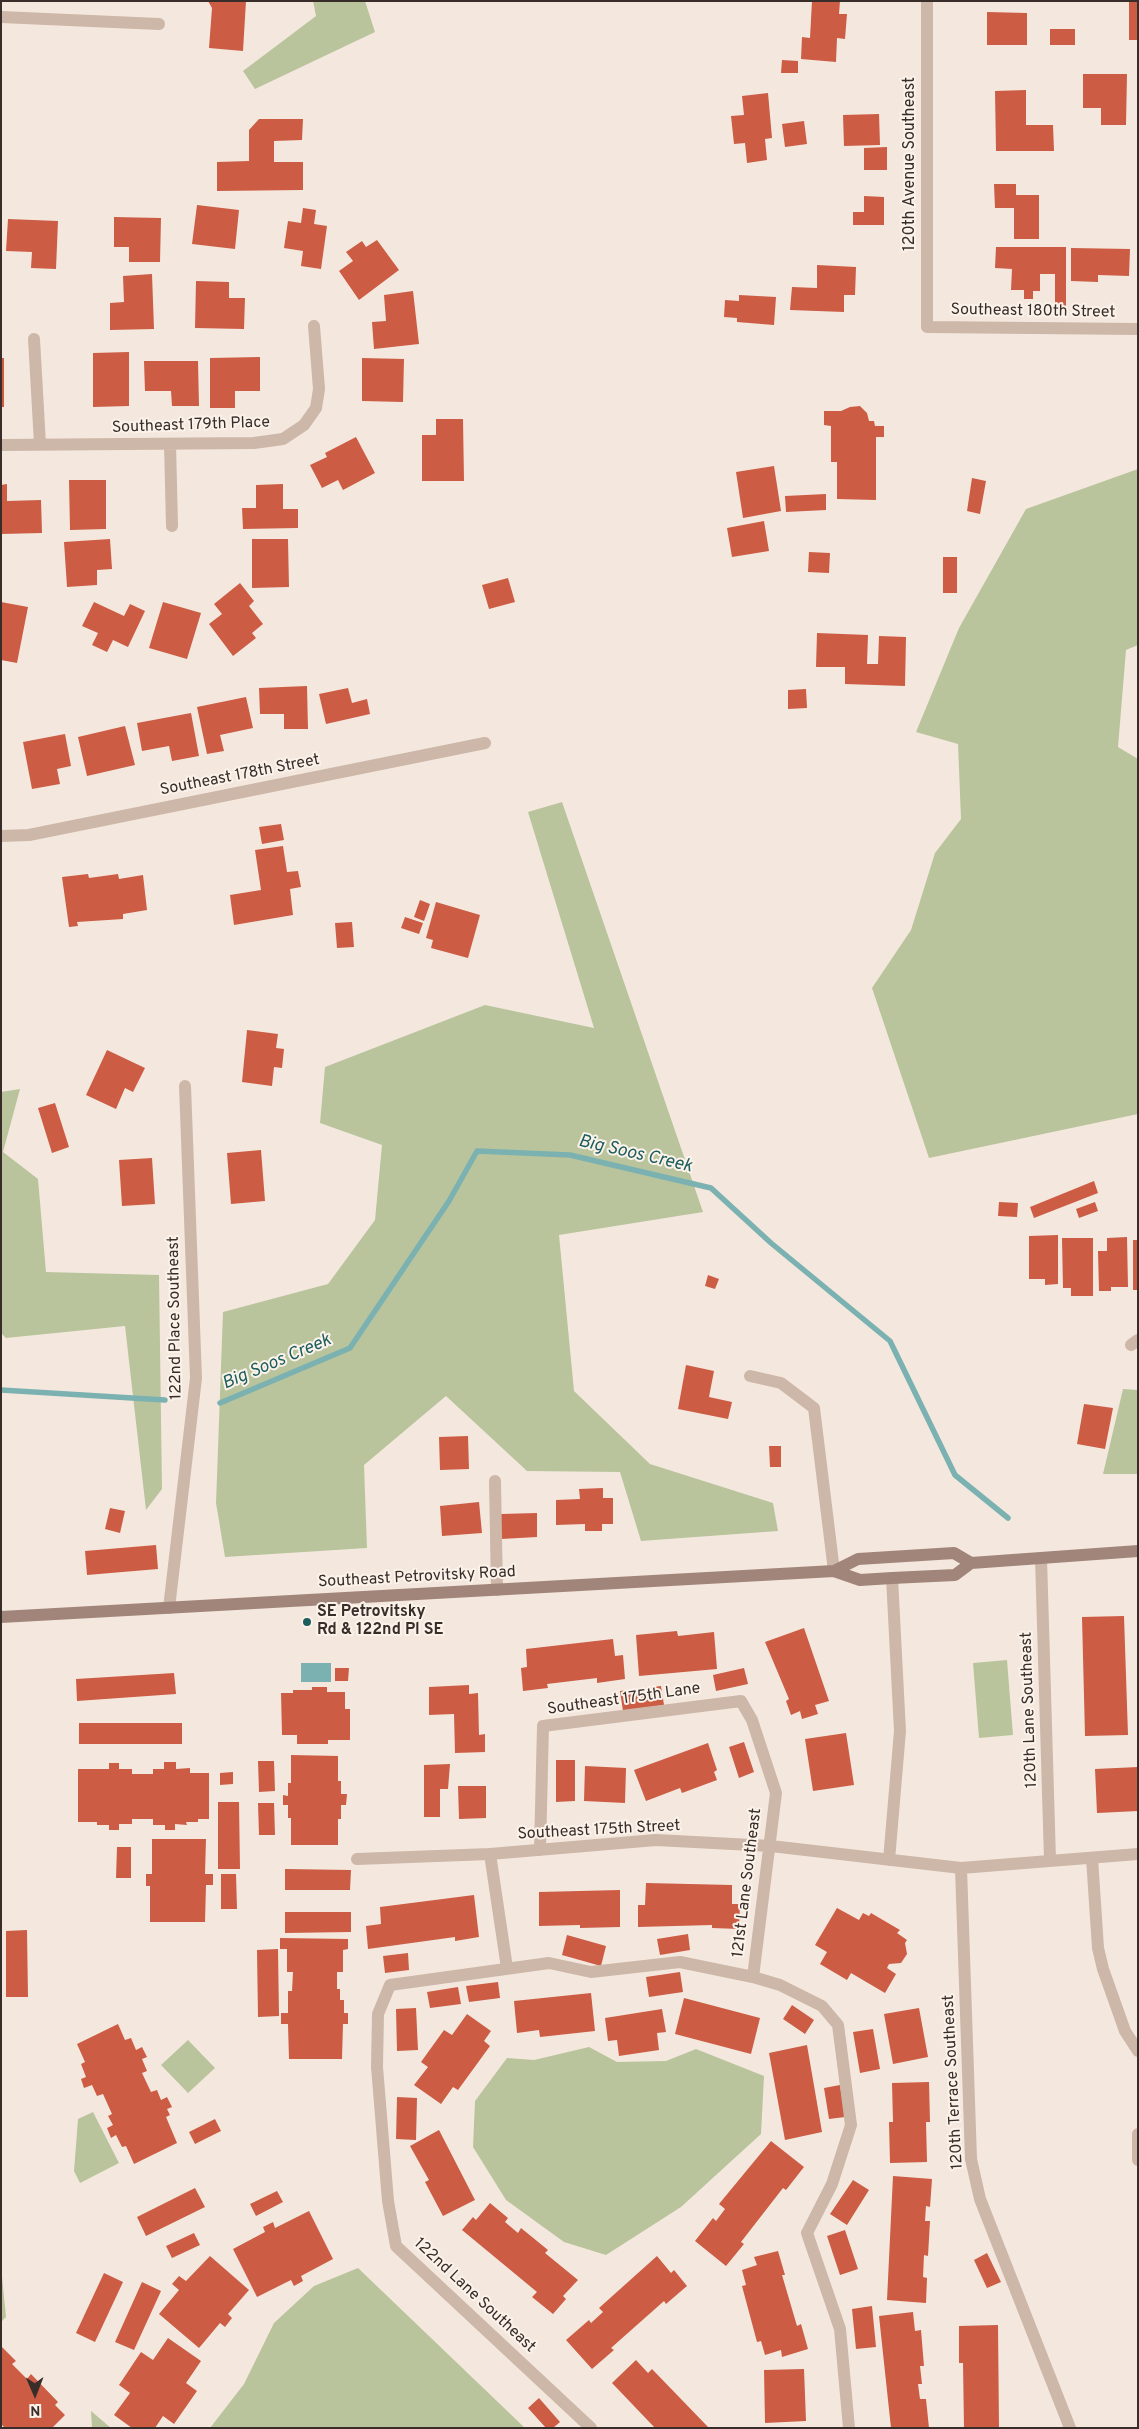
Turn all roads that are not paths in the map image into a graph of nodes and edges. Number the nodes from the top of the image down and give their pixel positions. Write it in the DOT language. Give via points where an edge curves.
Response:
graph roads {
  1 [pos="927,1"];
  2 [pos="1,17"];
  3 [pos="160,24"];
  4 [pos="314,326"];
  5 [pos="927,327"];
  6 [pos="1138,329"];
  7 [pos="34,339"];
  8 [pos="40,444"];
  9 [pos="170,444"];
  10 [pos="1,445"];
  11 [pos="172,526"];
  12 [pos="485,744"];
  13 [pos="1,836"];
  14 [pos="185,1086"];
  15 [pos="750,1376"];
  16 [pos="495,1481"];
  17 [pos="1138,1551"];
  18 [pos="1041,1558"];
  19 [pos="971,1563"];
  20 [pos="834,1571"];
  21 [pos="892,1578"];
  22 [pos="497,1590"];
  23 [pos="169,1608"];
  24 [pos="1,1617"];
  25 [pos="741,1701"];
  26 [pos="770,1846"];
  27 [pos="540,1850"];
  28 [pos="490,1854"];
  29 [pos="1138,1854"];
  30 [pos="1092,1858"];
  31 [pos="357,1859"];
  32 [pos="888,1860"];
  33 [pos="1050,1860"];
  34 [pos="961,1868"];
  35 [pos="507,1968"];
  36 [pos="753,1977"];
  37 [pos="1138,2051"];
  38 [pos="1138,2134"];
  39 [pos="1137,2138"];
  40 [pos="1138,2160"];
  41 [pos="591,2428"];
  42 [pos="849,2428"];
  43 [pos="1070,2428"];
  1 -- 5 [label="street, 120th Avenue Southeast"];
  2 -- 3 [label="street"];
  4 -- 9 [label="street, Southeast 179th Place" via="319,389 316,408 304,425 283,439 254,443"];
  5 -- 6 [label="street, Southeast 180th Street"];
  7 -- 8 [label="street"];
  8 -- 9 [label="street, Southeast 179th Place"];
  8 -- 10 [label="street, Southeast 179th Place"];
  9 -- 11 [label="street"];
  12 -- 13 [label="street, Southeast 178th Street" via="29,835"];
  14 -- 23 [label="street, 122nd Place Southeast" via="196,1378"];
  15 -- 20 [label="street" via="781,1384 814,1408"];
  16 -- 22 [label="street"];
  17 -- 18 [label="main road, Southeast Petrovitsky Road"];
  18 -- 19 [label="main road, Southeast Petrovitsky Road"];
  18 -- 33 [label="street, 120th Lane Southeast"];
  19 -- 20 [label="main road, Southeast Petrovitsky Road" via="954,1553 858,1558"];
  19 -- 21 [label="main road, Southeast Petrovitsky Road" via="956,1575"];
  20 -- 21 [label="main road, Southeast Petrovitsky Road" via="860,1580"];
  20 -- 22 [label="main road, Southeast Petrovitsky Road"];
  21 -- 32 [label="street" via="900,1731"];
  22 -- 23 [label="main road, Southeast Petrovitsky Road"];
  23 -- 24 [label="main road, Southeast Petrovitsky Road"];
  25 -- 26 [label="street, 121st Lane Southeast" via="752,1720 776,1793"];
  25 -- 27 [label="street, Southeast 175th Lane" via="543,1726"];
  26 -- 27 [label="street, Southeast 175th Street" via="656,1840"];
  26 -- 32 [label="street, Southeast 175th Street"];
  26 -- 36 [label="street, 121st Lane Southeast"];
  27 -- 28 [label="street, Southeast 175th Street"];
  28 -- 31 [label="street, Southeast 175th Street"];
  28 -- 35 [label="street"];
  29 -- 30 [label="street"];
  30 -- 33 [label="street"];
  30 -- 37 [label="street" via="1098,1948 1106,1981 1126,2031"];
  32 -- 34 [label="street, Southeast 175th Street"];
  33 -- 34 [label="street"];
  34 -- 43 [label="street, 120th Terrace Southeast" via="971,2159 980,2199"];
  35 -- 36 [label="street" via="549,1963 591,1972 680,1962"];
  35 -- 41 [label="street, 122nd Lane Southeast" via="390,1985 378,2014 377,2067 388,2201 396,2246"];
  36 -- 42 [label="street, 121st Lane Southeast" via="780,1985 822,2006 838,2025 852,2125 832,2184 807,2233 840,2329"];
  38 -- 39 [label="street"];
  39 -- 40 [label="street"];
}
